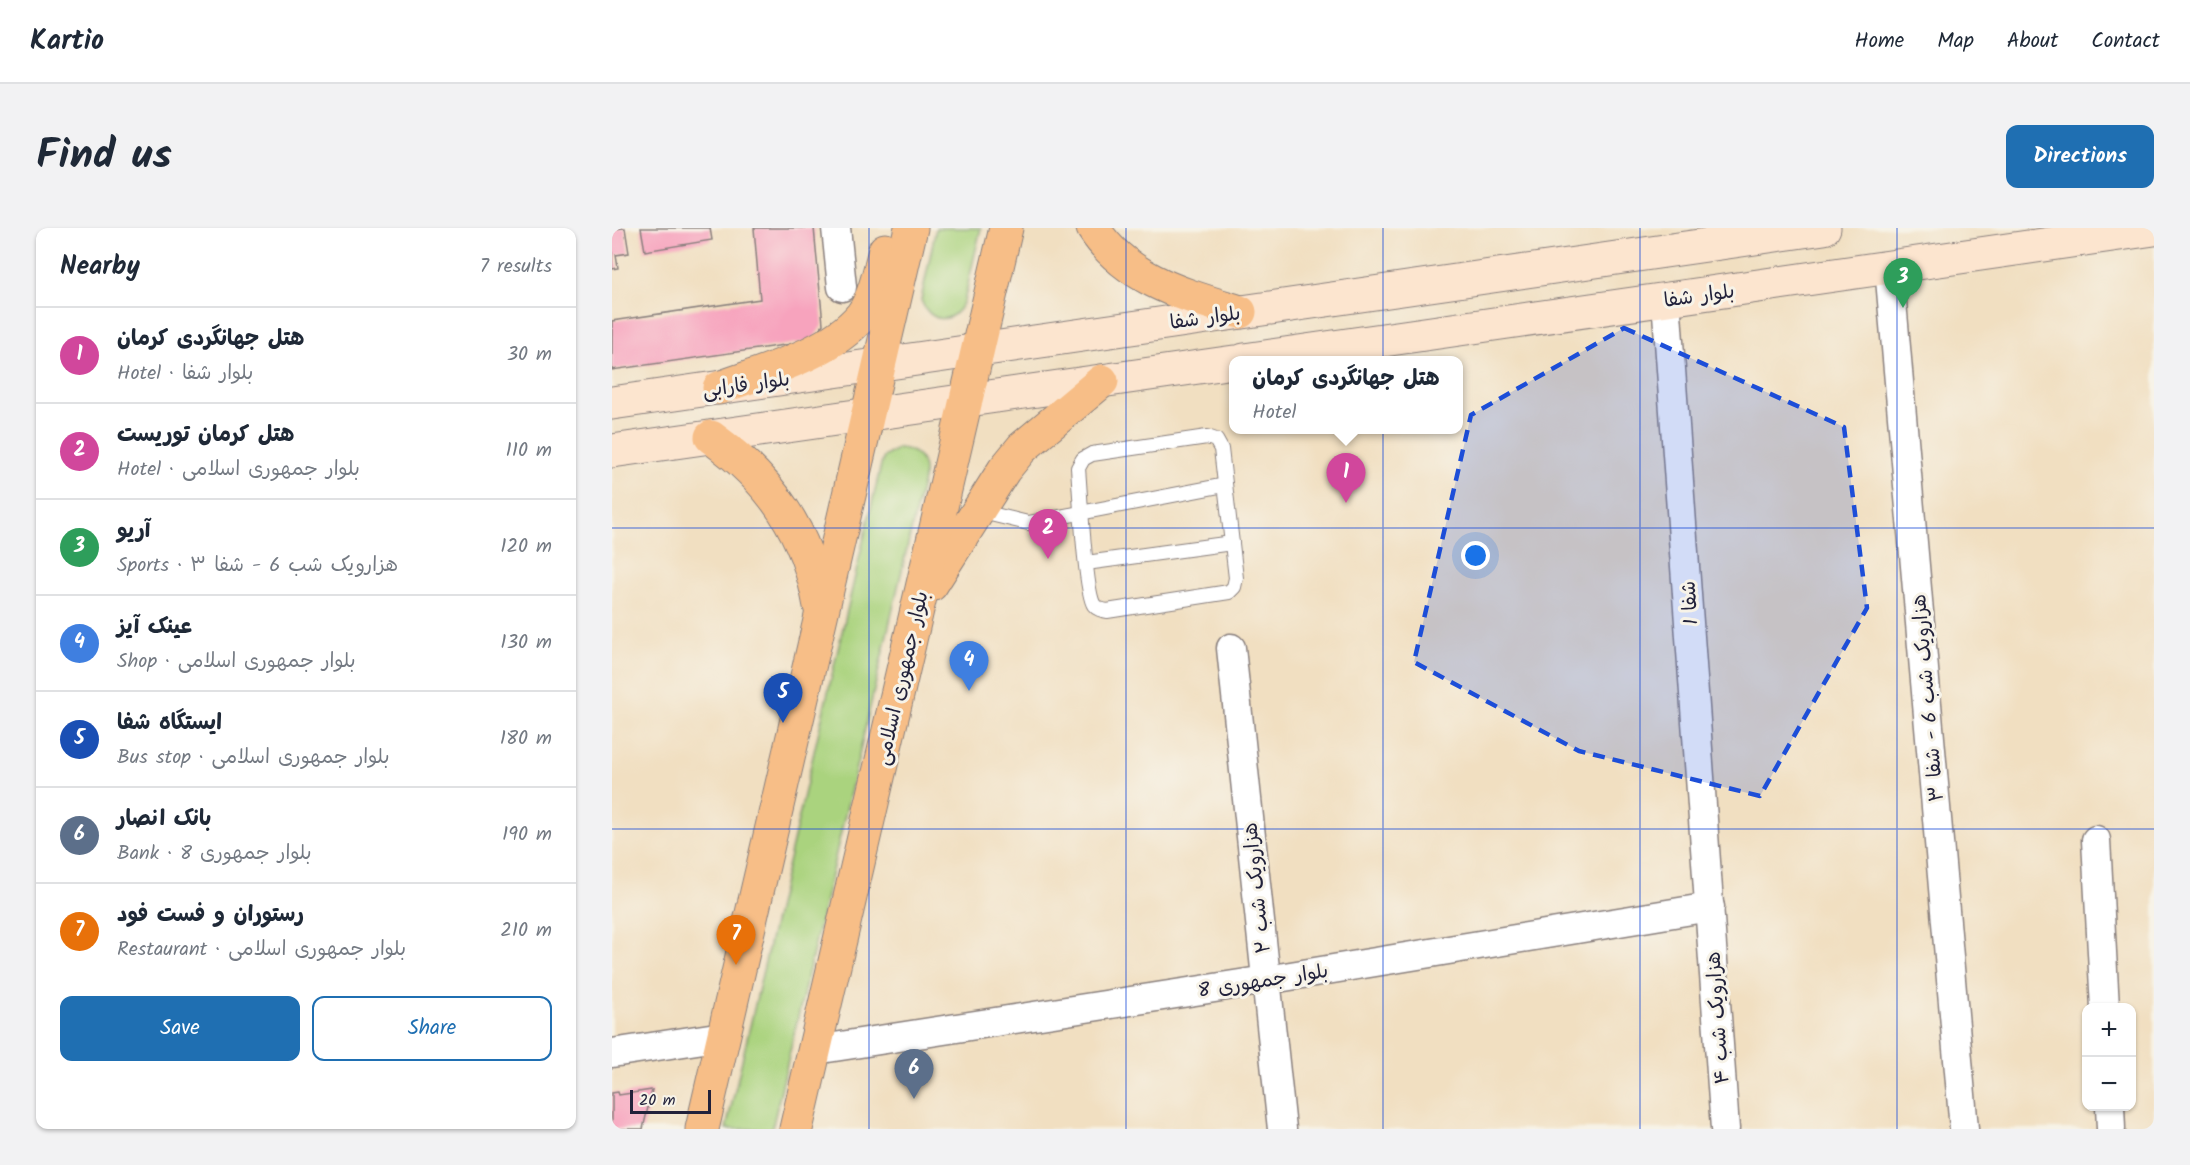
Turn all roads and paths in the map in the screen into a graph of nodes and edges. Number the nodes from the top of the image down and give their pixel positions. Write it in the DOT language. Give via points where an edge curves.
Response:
graph roads {
  1 [pos="836,228"];
  2 [pos="891,228"];
  3 [pos="911,228"];
  4 [pos="1006,228"];
  5 [pos="1093,228"];
  6 [pos="1824,228"];
  7 [pos="2140,230"];
  8 [pos="1889,267"];
  9 [pos="842,287"];
  10 [pos="1666,300"];
  11 [pos="1240,312"];
  12 [pos="977,350"];
  13 [pos="1272,356"];
  14 [pos="1229,363"];
  15 [pos="879,364"];
  16 [pos="1102,381"];
  17 [pos="719,388"];
  18 [pos="966,401"];
  19 [pos="612,403"];
  20 [pos="867,415"];
  21 [pos="711,437"];
  22 [pos="612,452"];
  23 [pos="1225,485"];
  24 [pos="978,511"];
  25 [pos="1082,512"];
  26 [pos="1232,543"];
  27 [pos="1086,563"];
  28 [pos="918,604"];
  29 [pos="822,613"];
  30 [pos="1231,648"];
  31 [pos="2096,840"];
  32 [pos="1710,907"];
  33 [pos="1266,980"];
  34 [pos="2105,1003"];
  35 [pos="723,1036"];
  36 [pos="815,1050"];
  37 [pos="612,1053"];
  38 [pos="2110,1111"];
  39 [pos="702,1129"];
  40 [pos="796,1129"];
  41 [pos="1281,1129"];
  42 [pos="1725,1129"];
  43 [pos="1964,1129"];
  44 [pos="2111,1129"];
  1 -- 9 [label="street"];
  2 -- 17 [label="main road" via="875,286 862,314 830,343 810,354"];
  3 -- 15 [label="main road"];
  4 -- 12 [label="main road, بلوار جمهوری اسلامی"];
  5 -- 11 [label="main road" via="1138,273 1164,287"];
  6 -- 11 [label="street, بلوار شفا"];
  7 -- 8 [label="street, بلوار شفا"];
  8 -- 10 [label="street, بلوار شفا"];
  8 -- 43 [label="street, هزارویک شب 6 - شفا ۳"];
  10 -- 13 [label="street, بلوار شفا"];
  10 -- 32 [label="street, شفا 1"];
  11 -- 12 [label="street, بلوار شفا"];
  12 -- 15 [label="street, بلوار شفا"];
  12 -- 18 [label="main road, بلوار جمهوری اسلامی"];
  14 -- 16 [label="street"];
  15 -- 17 [label="street, بلوار فارابی"];
  15 -- 20 [label="main road"];
  16 -- 18 [label="street"];
  16 -- 24 [label="main road" via="1022,448"];
  17 -- 19 [label="street, بلوار فارابی"];
  18 -- 20 [label="street"];
  18 -- 28 [label="main road, بلوار جمهوری اسلامی"];
  20 -- 21 [label="street"];
  20 -- 29 [label="main road"];
  21 -- 22 [label="street"];
  21 -- 29 [label="main road" via="753,470 786,512 809,560"];
  23 -- 25 [label="lane"];
  23 -- 25 [label="lane" via="1221,449 1216,440 1207,437 1092,454 1078,468"];
  23 -- 26 [label="lane"];
  24 -- 25 [label="lane" via="1028,523"];
  24 -- 28 [label="main road"];
  25 -- 27 [label="lane"];
  26 -- 27 [label="lane"];
  26 -- 27 [label="lane" via="1236,578 1229,592 1107,611 1093,604"];
  28 -- 36 [label="main road, بلوار جمهوری اسلامی"];
  29 -- 35 [label="main road"];
  30 -- 33 [label="street, هزارویک شب ۲"];
  31 -- 34 [label="street"];
  32 -- 33 [label="street, بلوار جمهوری 8"];
  32 -- 42 [label="street, هزارویک شب ۴"];
  33 -- 36 [label="street, بلوار جمهوری 8"];
  33 -- 41 [label="street, هزارویک شب ۲"];
  35 -- 37 [label="street"];
  35 -- 39 [label="main road"];
  36 -- 40 [label="main road, بلوار جمهوری اسلامی"];
  38 -- 44 [label="street"];
}
